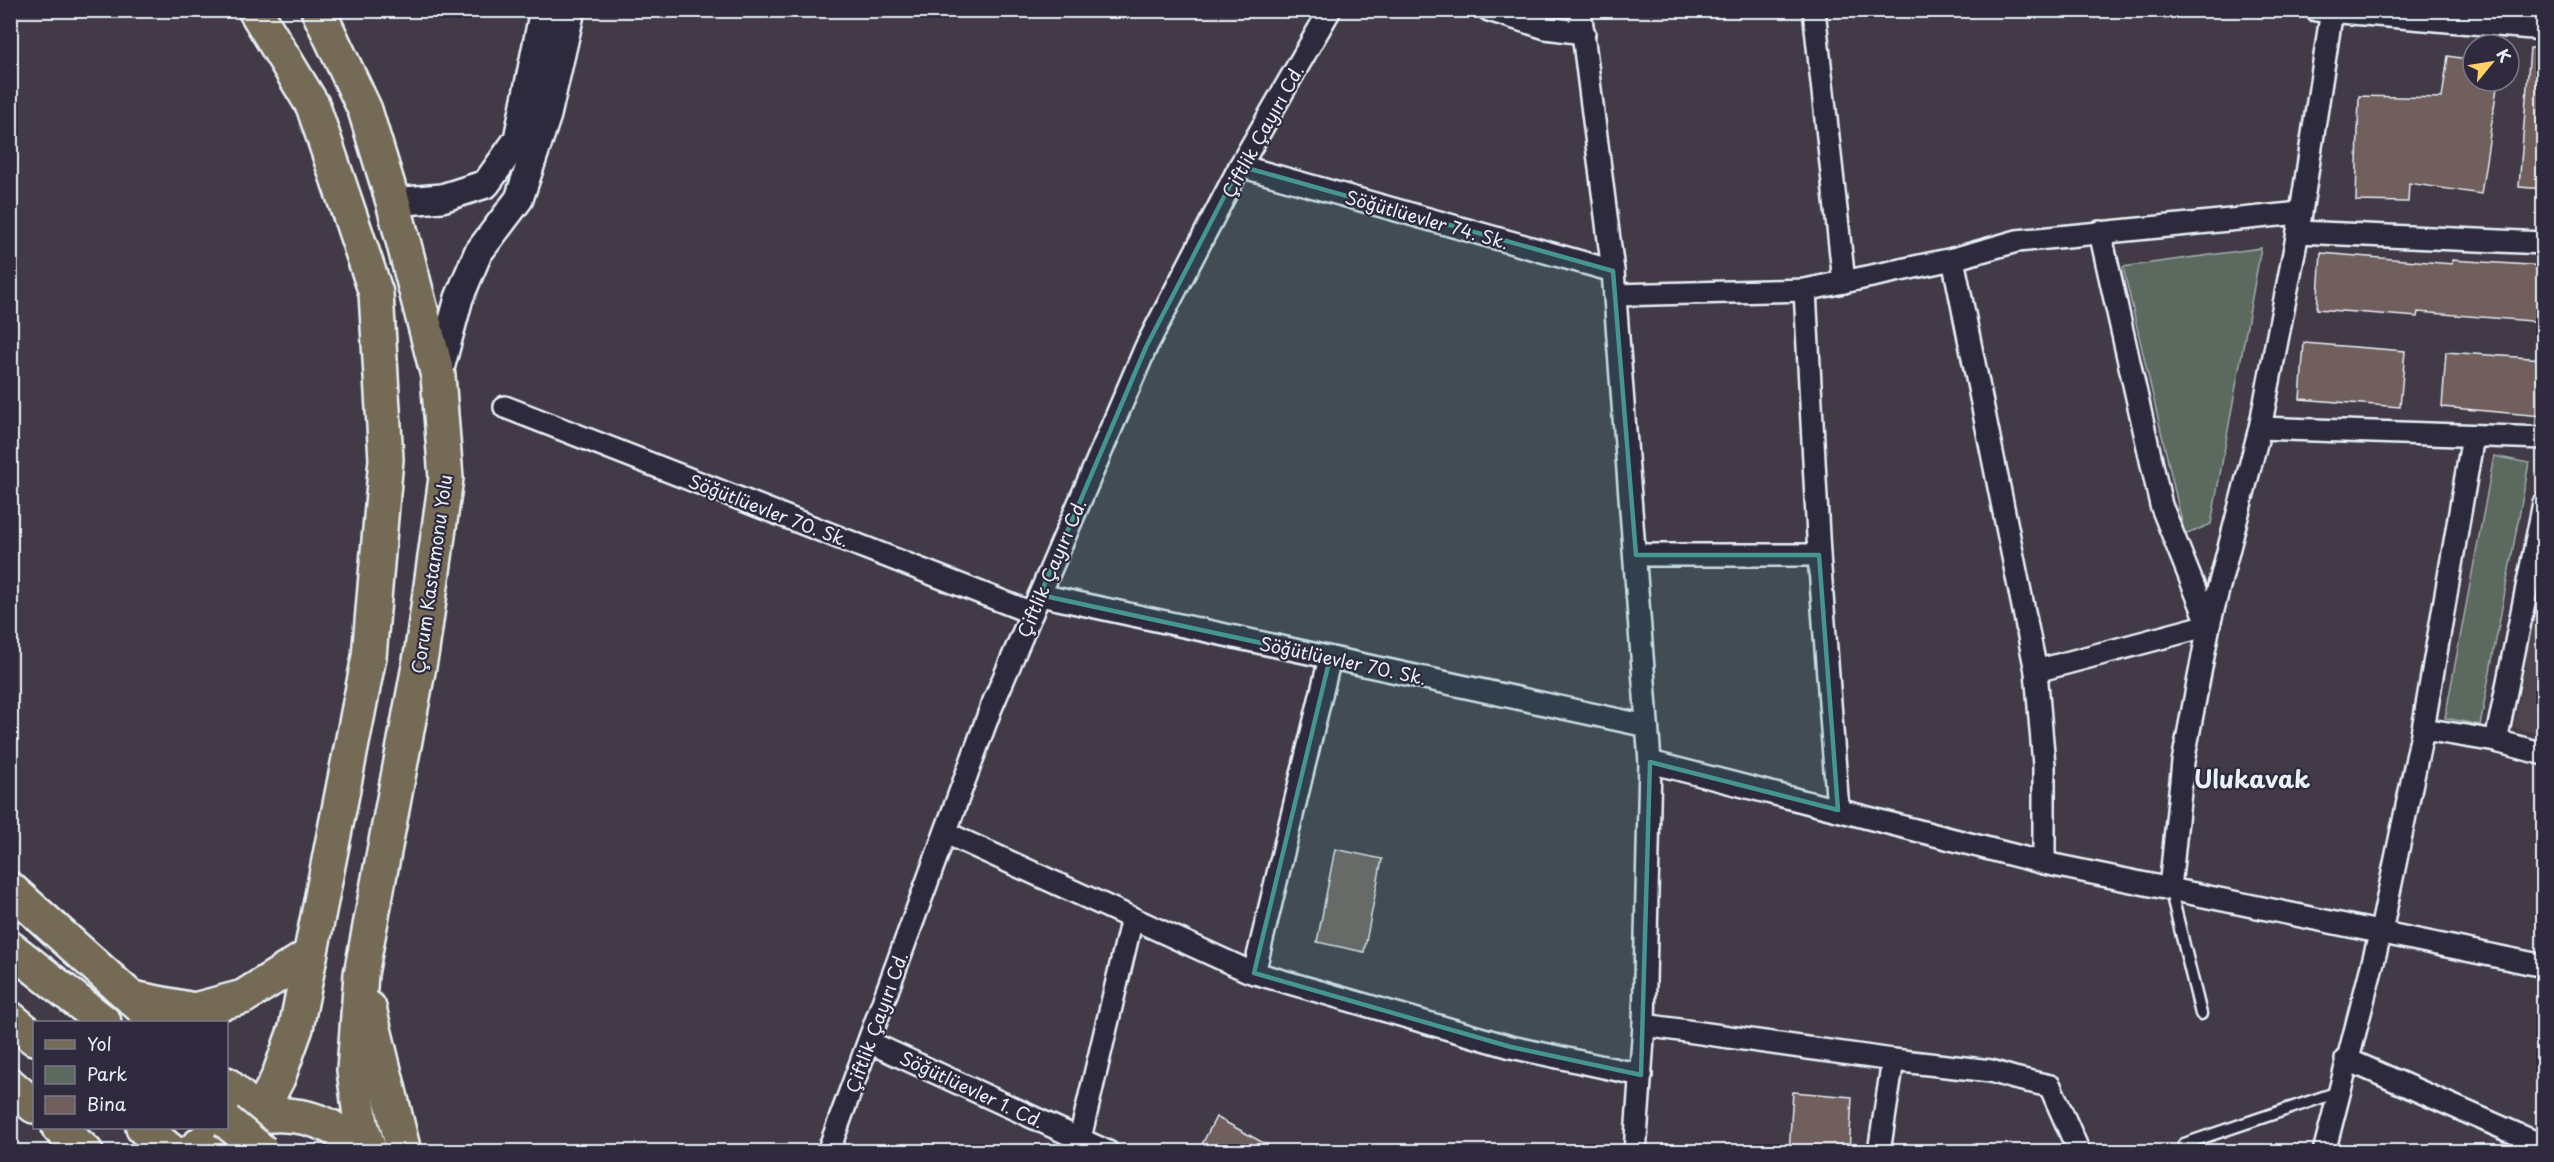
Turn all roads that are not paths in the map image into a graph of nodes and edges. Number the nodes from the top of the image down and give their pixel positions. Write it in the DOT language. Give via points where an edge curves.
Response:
graph roads {
  1 [pos="255,10"];
  2 [pos="318,10"];
  3 [pos="544,10"];
  4 [pos="571,10"];
  5 [pos="1330,10"];
  6 [pos="1489,10"];
  7 [pos="1580,10"];
  8 [pos="1814,10"];
  9 [pos="2327,11"];
  10 [pos="2544,29"];
  11 [pos="1584,33"];
  12 [pos="1240,166"];
  13 [pos="393,202"];
  14 [pos="2299,222"];
  15 [pos="2100,232"];
  16 [pos="2544,243"];
  17 [pos="1953,259"];
  18 [pos="1613,271"];
  19 [pos="1844,282"];
  20 [pos="1805,290"];
  21 [pos="1615,295"];
  22 [pos="438,376"];
  23 [pos="505,407"];
  24 [pos="2260,428"];
  25 [pos="2473,436"];
  26 [pos="2544,438"];
  27 [pos="2544,503"];
  28 [pos="1636,555"];
  29 [pos="1819,555"];
  30 [pos="1036,604"];
  31 [pos="2209,625"];
  32 [pos="1330,658"];
  33 [pos="2036,671"];
  34 [pos="1647,726"];
  35 [pos="2423,729"];
  36 [pos="2496,741"];
  37 [pos="2544,754"];
  38 [pos="1650,762"];
  39 [pos="1838,810"];
  40 [pos="945,833"];
  41 [pos="2044,862"];
  42 [pos="2170,888"];
  43 [pos="10,889"];
  44 [pos="1132,918"];
  45 [pos="2381,931"];
  46 [pos="10,948"];
  47 [pos="310,955"];
  48 [pos="2544,966"];
  49 [pos="1254,973"];
  50 [pos="361,974"];
  51 [pos="131,998"];
  52 [pos="2201,1014"];
  53 [pos="10,1018"];
  54 [pos="101,1021"];
  55 [pos="156,1021"];
  56 [pos="1644,1025"];
  57 [pos="33,1037"];
  58 [pos="869,1042"];
  59 [pos="2346,1059"];
  60 [pos="1893,1060"];
  61 [pos="1641,1075"];
  62 [pos="228,1086"];
  63 [pos="2338,1092"];
  64 [pos="259,1114"];
  65 [pos="228,1122"];
  66 [pos="228,1125"];
  67 [pos="44,1129"];
  68 [pos="60,1129"];
  69 [pos="144,1129"];
  70 [pos="219,1129"];
  71 [pos="2184,1144"];
  72 [pos="1079,1145"];
  73 [pos="2544,1146"];
  74 [pos="59,1152"];
  75 [pos="86,1152"];
  76 [pos="172,1152"];
  77 [pos="191,1152"];
  78 [pos="263,1152"];
  79 [pos="361,1152"];
  80 [pos="370,1152"];
  81 [pos="404,1152"];
  82 [pos="828,1152"];
  83 [pos="1108,1152"];
  84 [pos="1635,1152"];
  85 [pos="1879,1152"];
  86 [pos="2079,1152"];
  87 [pos="2324,1152"];
  1 -- 47 [label="main road" via="313,106 376,292 386,459 369,657"];
  2 -- 13 [label="main road, Çorum Kastamonu Yolu" via="365,110"];
  3 -- 13 [label="street" via="518,139 486,184 442,198"];
  4 -- 22 [label="street" via="547,116 519,199 478,254 459,298"];
  5 -- 12 [label="street, Çiftlik Çayırı Cd."];
  6 -- 11 [label="street" via="1546,28"];
  7 -- 11 [label="street"];
  8 -- 19 [label="street"];
  9 -- 10 [label="street"];
  9 -- 14 [label="street"];
  11 -- 18 [label="street"];
  12 -- 18 [label="street, Söğütlüevler 74. Sk."];
  12 -- 30 [label="street, Çiftlik Çayırı Cd." via="1146,347"];
  13 -- 22 [label="main road, Çorum Kastamonu Yolu"];
  14 -- 15 [label="street"];
  14 -- 16 [label="street"];
  14 -- 24 [label="street"];
  15 -- 17 [label="street" via="2017,241"];
  15 -- 31 [label="street" via="2161,505"];
  17 -- 19 [label="street"];
  17 -- 33 [label="street"];
  18 -- 21 [label="street"];
  19 -- 20 [label="street"];
  20 -- 21 [label="street"];
  20 -- 29 [label="street"];
  21 -- 28 [label="street"];
  22 -- 50 [label="main road, Çorum Kastamonu Yolu" via="446,478 422,650"];
  23 -- 30 [label="street, Söğütlüevler 70. Sk."];
  24 -- 25 [label="street"];
  24 -- 31 [label="street"];
  25 -- 26 [label="street"];
  25 -- 35 [label="street"];
  27 -- 36 [label="street"];
  28 -- 29 [label="street"];
  28 -- 34 [label="street"];
  29 -- 39 [label="street"];
  30 -- 32 [label="street, Söğütlüevler 70. Sk."];
  30 -- 40 [label="street, Çiftlik Çayırı Cd." via="991,708"];
  31 -- 33 [label="street"];
  31 -- 42 [label="street" via="2183,762"];
  32 -- 34 [label="street, Söğütlüevler 70. Sk."];
  32 -- 49 [label="street"];
  33 -- 41 [label="street" via="2044,765"];
  34 -- 38 [label="street"];
  35 -- 36 [label="street"];
  35 -- 45 [label="street"];
  36 -- 37 [label="street"];
  38 -- 39 [label="street"];
  38 -- 56 [label="street"];
  39 -- 41 [label="street"];
  40 -- 44 [label="street"];
  40 -- 58 [label="street, Çiftlik Çayırı Cd."];
  41 -- 42 [label="street"];
  42 -- 45 [label="street"];
  42 -- 52 [label="lane"];
  43 -- 51 [label="main road"];
  44 -- 49 [label="street"];
  44 -- 72 [label="street"];
  45 -- 48 [label="street"];
  45 -- 59 [label="street"];
  46 -- 54 [label="main road"];
  47 -- 51 [label="main road" via="243,997 194,1010"];
  47 -- 64 [label="main road" via="296,1028 278,1078"];
  49 -- 61 [label="street" via="1511,1047"];
  50 -- 80 [label="main road, Çorum Kastamonu Yolu" via="354,1070 360,1124"];
  50 -- 81 [label="main road"];
  51 -- 55 [label="main road"];
  53 -- 57 [label="main road"];
  56 -- 60 [label="street"];
  56 -- 61 [label="street"];
  58 -- 72 [label="street, Söğütlüevler 1. Cd."];
  58 -- 82 [label="street, Çiftlik Çayırı Cd."];
  59 -- 63 [label="street"];
  59 -- 73 [label="street"];
  60 -- 85 [label="street"];
  60 -- 86 [label="street" via="1991,1071 2050,1086"];
  61 -- 84 [label="street"];
  62 -- 64 [label="main road"];
  63 -- 71 [label="lane"];
  63 -- 87 [label="street"];
  64 -- 65 [label="main road"];
  64 -- 79 [label="main road" via="297,1115 333,1128"];
  66 -- 78 [label="main road, bridge"];
  67 -- 74 [label="main road"];
  68 -- 75 [label="main road"];
  69 -- 76 [label="main road"];
  70 -- 77 [label="main road"];
  72 -- 83 [label="street, Söğütlüevler 1. Cd."];
}
